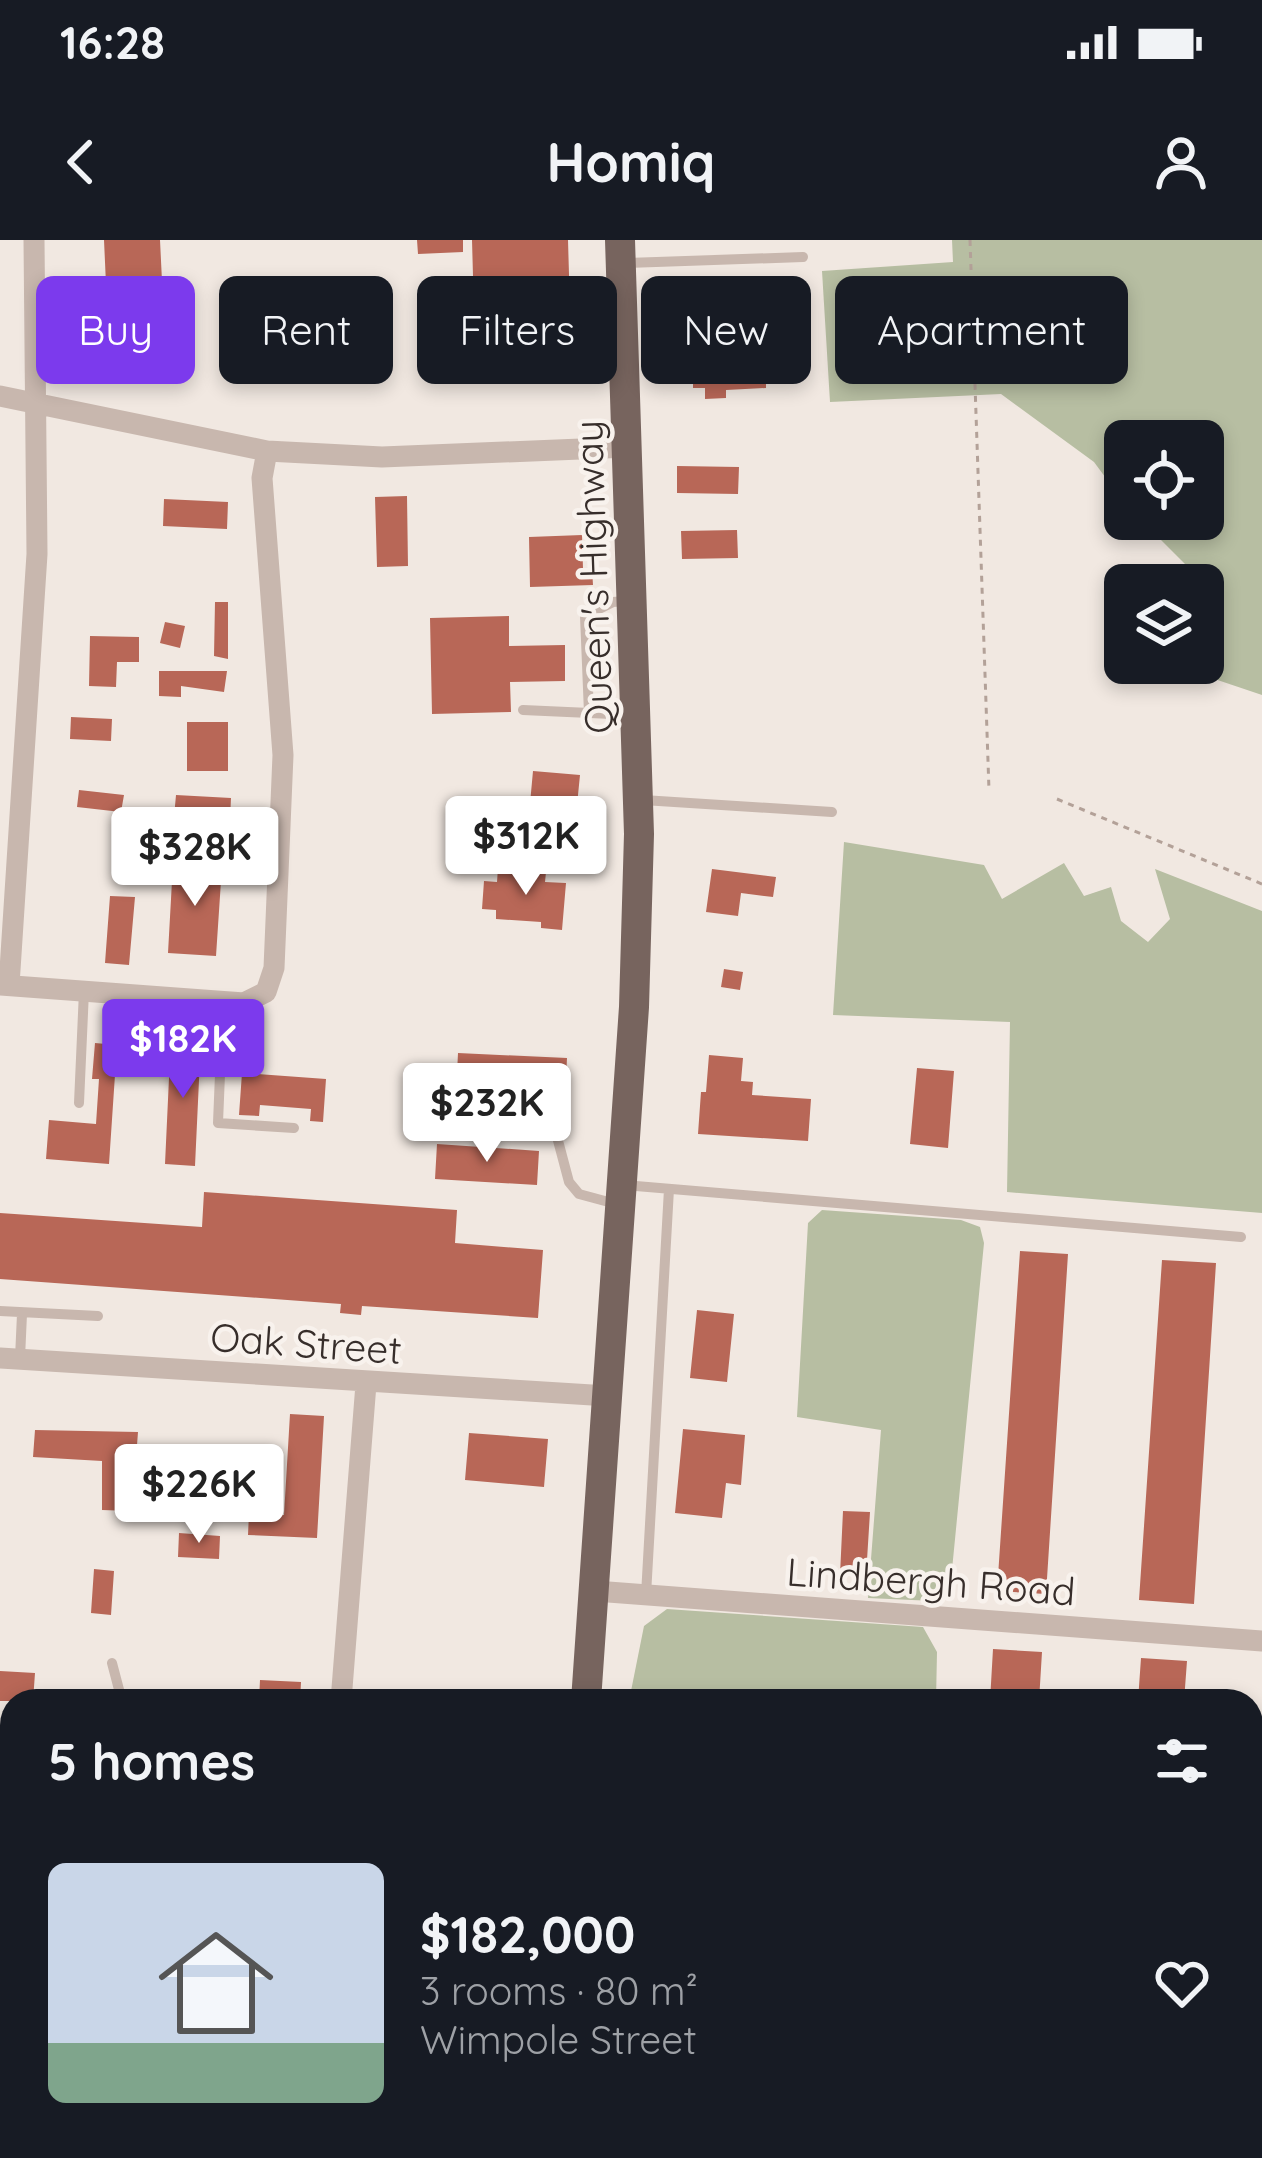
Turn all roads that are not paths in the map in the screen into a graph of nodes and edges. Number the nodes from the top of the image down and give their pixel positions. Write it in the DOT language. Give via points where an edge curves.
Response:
graph roads {
  1 [pos="34,240"];
  2 [pos="620,252"];
  3 [pos="803,257"];
  4 [pos="0,396"];
  5 [pos="38,404"];
  6 [pos="629,447"];
  7 [pos="267,452"];
  8 [pos="633,600"];
  9 [pos="523,710"];
  10 [pos="589,713"];
  11 [pos="637,716"];
  12 [pos="639,800"];
  13 [pos="832,812"];
  14 [pos="4,985"];
  15 [pos="84,991"];
  16 [pos="223,1001"];
  17 [pos="79,1102"];
  18 [pos="552,1118"];
  19 [pos="295,1128"];
  20 [pos="669,1189"];
  21 [pos="620,1195"];
  22 [pos="1241,1237"];
  23 [pos="0,1311"];
  24 [pos="22,1314"];
  25 [pos="98,1316"];
  26 [pos="10,1359"];
  27 [pos="366,1384"];
  28 [pos="608,1396"];
  29 [pos="595,1591"];
  30 [pos="646,1595"];
  31 [pos="1262,1641"];
  32 [pos="112,1663"];
  33 [pos="119,1689"];
  34 [pos="342,1689"];
  35 [pos="587,1689"];
  1 -- 5 [label="street"];
  2 -- 3 [label="lane"];
  2 -- 6 [label="main road, Queen's Highway"];
  4 -- 5 [label="street"];
  5 -- 7 [label="street"];
  5 -- 14 [label="street" via="37,554"];
  6 -- 7 [label="street" via="382,457"];
  6 -- 8 [label="main road, Queen's Highway"];
  7 -- 16 [label="street" via="262,478 283,755 274,968 266,992 244,1003"];
  8 -- 10 [label="lane" via="585,616"];
  8 -- 11 [label="main road, Queen's Highway"];
  9 -- 10 [label="lane"];
  10 -- 11 [label="lane"];
  11 -- 12 [label="main road, Queen's Highway"];
  12 -- 13 [label="lane"];
  12 -- 21 [label="main road, Queen's Highway"];
  14 -- 15 [label="street"];
  15 -- 16 [label="street"];
  15 -- 17 [label="lane"];
  16 -- 19 [label="lane" via="218,1123"];
  18 -- 21 [label="lane" via="579,1194"];
  20 -- 21 [label="lane"];
  20 -- 22 [label="lane"];
  20 -- 30 [label="lane"];
  21 -- 28 [label="main road, Queen's Highway"];
  23 -- 24 [label="lane"];
  24 -- 25 [label="lane"];
  24 -- 26 [label="lane"];
  26 -- 27 [label="street, Oak Street"];
  27 -- 28 [label="street, Oak Street"];
  27 -- 34 [label="street"];
  28 -- 29 [label="main road, Queen's Highway"];
  29 -- 30 [label="street, Lindbergh Road"];
  29 -- 35 [label="main road, Queen's Highway"];
  30 -- 31 [label="street, Lindbergh Road"];
  32 -- 33 [label="lane"];
}
